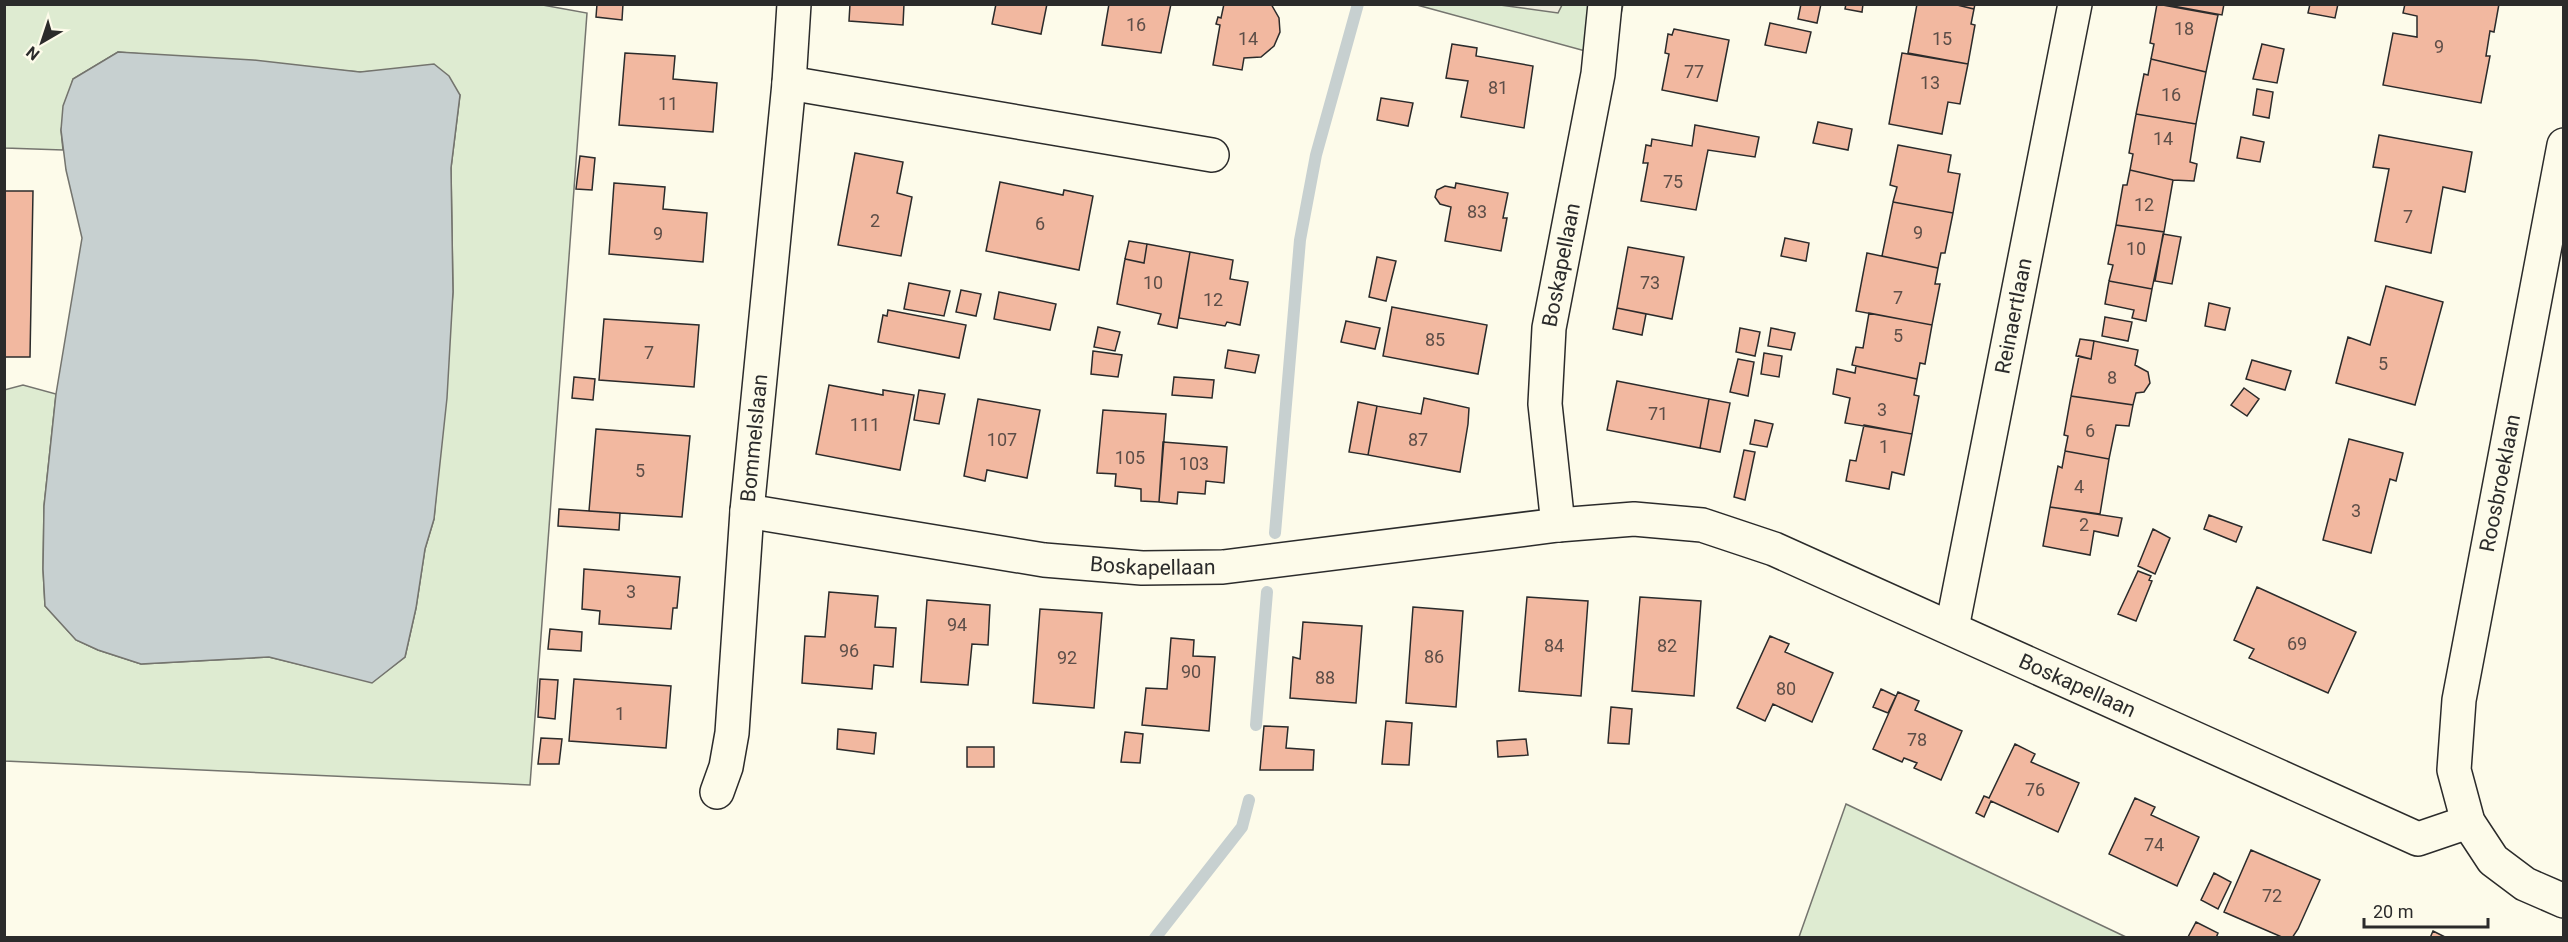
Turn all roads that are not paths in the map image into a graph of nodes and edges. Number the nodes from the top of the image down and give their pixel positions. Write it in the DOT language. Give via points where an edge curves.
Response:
graph roads {
  1 [pos="794,4"];
  2 [pos="1605,4"];
  3 [pos="2075,4"];
  4 [pos="789,83"];
  5 [pos="2564,145"];
  6 [pos="1212,155"];
  7 [pos="747,511"];
  8 [pos="1558,525"];
  9 [pos="1952,628"];
  10 [pos="717,792"];
  11 [pos="2468,822"];
  12 [pos="2564,901"];
  1 -- 4 [label="street, Bommelslaan"];
  2 -- 8 [label="street, Boskapellaan" via="1598,74 1549,328 1545,404"];
  3 -- 9 [label="street, Reinaertlaan"];
  4 -- 6 [label="street"];
  4 -- 7 [label="street, Bommelslaan"];
  5 -- 11 [label="street, Roosbroeklaan" via="2458,700 2454,770"];
  7 -- 8 [label="street, Boskapellaan" via="1044,560 1142,568 1223,567"];
  7 -- 10 [label="street, Bommelslaan" via="732,733"];
  8 -- 9 [label="street, Boskapellaan" via="1634,519 1702,525 1774,549"];
  9 -- 11 [label="street, Boskapellaan" via="2418,840"];
  11 -- 12 [label="street" via="2493,860 2525,884"];
}
